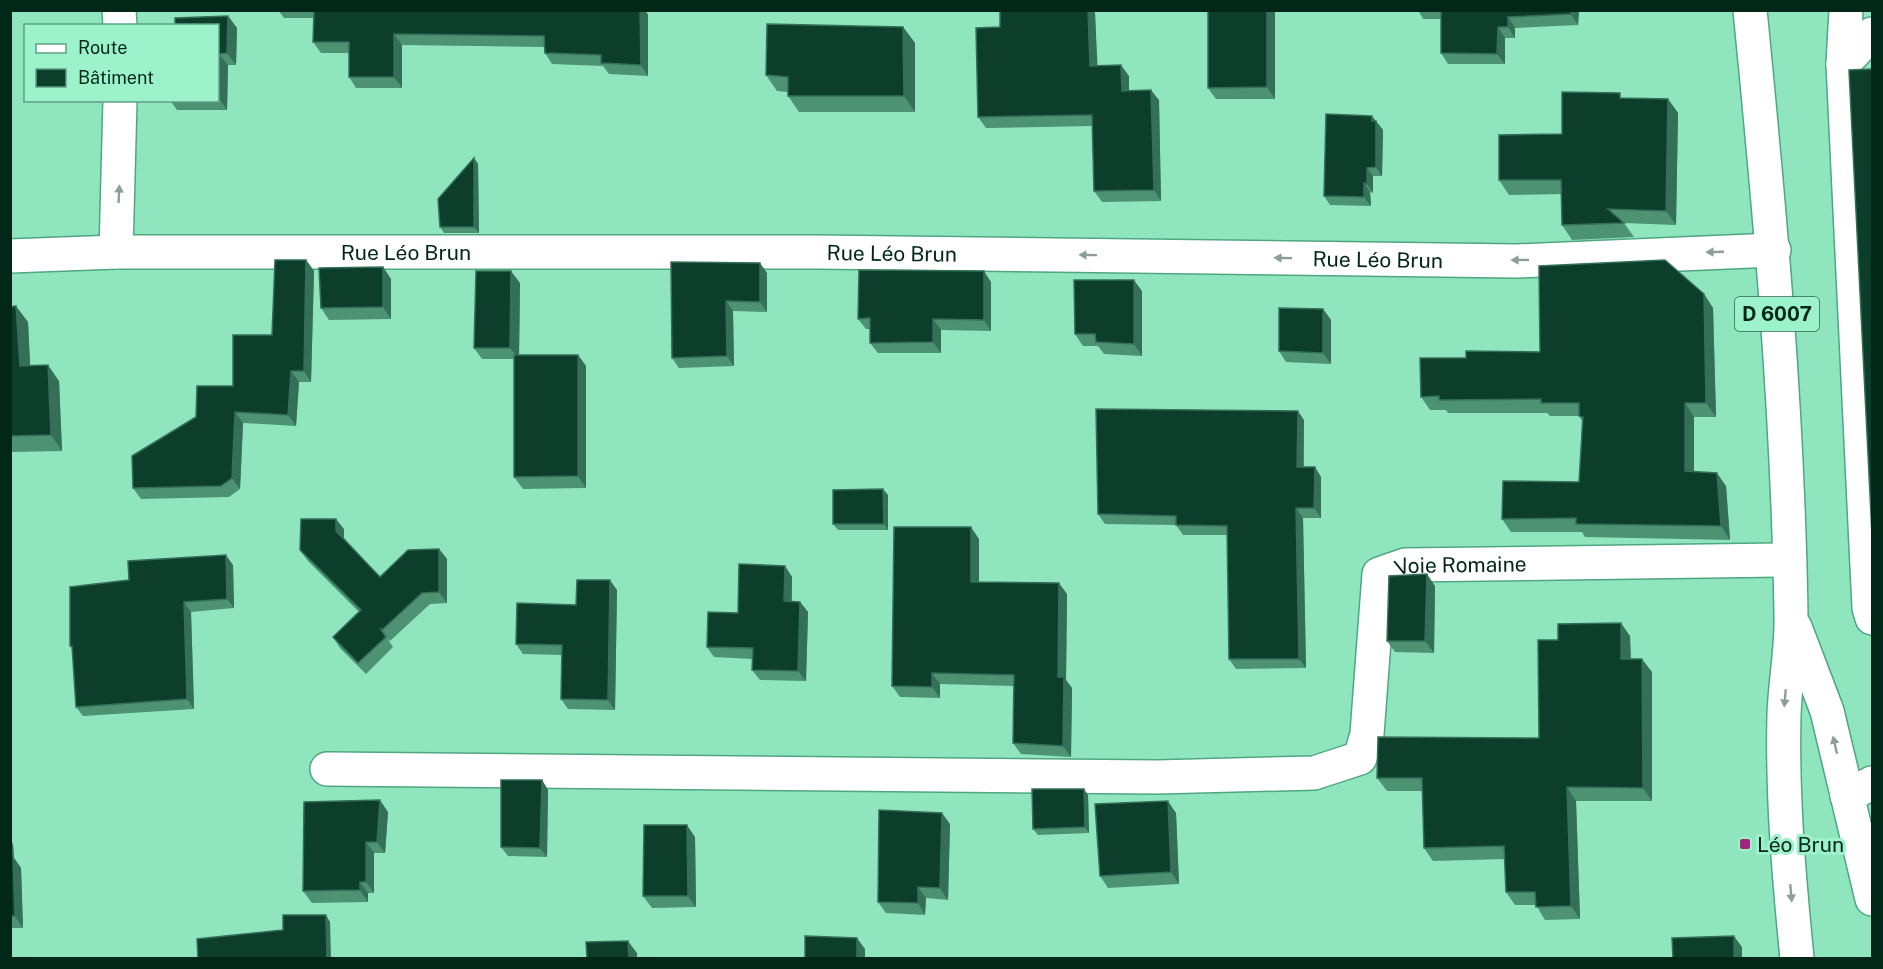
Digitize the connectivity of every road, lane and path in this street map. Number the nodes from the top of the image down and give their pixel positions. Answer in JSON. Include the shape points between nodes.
{"nodes":[{"id":1,"x":1750,"y":10,"type":"edge"},
{"id":2,"x":1846,"y":10,"type":"edge"},
{"id":3,"x":1872,"y":34,"type":"edge"},
{"id":4,"x":1843,"y":64,"type":"junction"},
{"id":5,"x":120,"y":102,"type":"edge"},
{"id":6,"x":1774,"y":250,"type":"junction"},
{"id":7,"x":116,"y":252,"type":"junction"},
{"id":8,"x":10,"y":256,"type":"edge"},
{"id":9,"x":1790,"y":560,"type":"junction"},
{"id":10,"x":1872,"y":618,"type":"edge"},
{"id":11,"x":1792,"y":619,"type":"junction"},
{"id":12,"x":327,"y":769,"type":"dead end"},
{"id":13,"x":1861,"y":812,"type":"edge"},
{"id":14,"x":1872,"y":899,"type":"edge"},
{"id":15,"x":1797,"y":958,"type":"edge"}],
"edges":[{"from":1,"to":6,"type":"street","number":"D 6007"},
{"from":2,"to":4,"type":"street"},
{"from":3,"to":4,"type":"street"},
{"from":4,"to":10,"type":"street"},
{"from":7,"to":5,"type":"street","one_way":true},
{"from":6,"to":7,"type":"street","name":"Rue Léo Brun","one_way":true,"via":[[1517,261],[818,252]]},
{"from":6,"to":9,"type":"street","number":"D 6007"},
{"from":7,"to":8,"type":"street","name":"Rue Léo Brun"},
{"from":9,"to":11,"type":"street","number":"D 6007"},
{"from":9,"to":12,"type":"street","name":"Voie Romaine","via":[[1405,565],[1379,574],[1367,734],[1360,758],[1314,773],[1157,777]]},
{"from":13,"to":11,"type":"street","number":"D 6007","one_way":true},
{"from":11,"to":15,"type":"street","number":"D 6007","one_way":true,"via":[[1784,726],[1787,851]]},
{"from":13,"to":14,"type":"street","number":"D 6007"}]}
